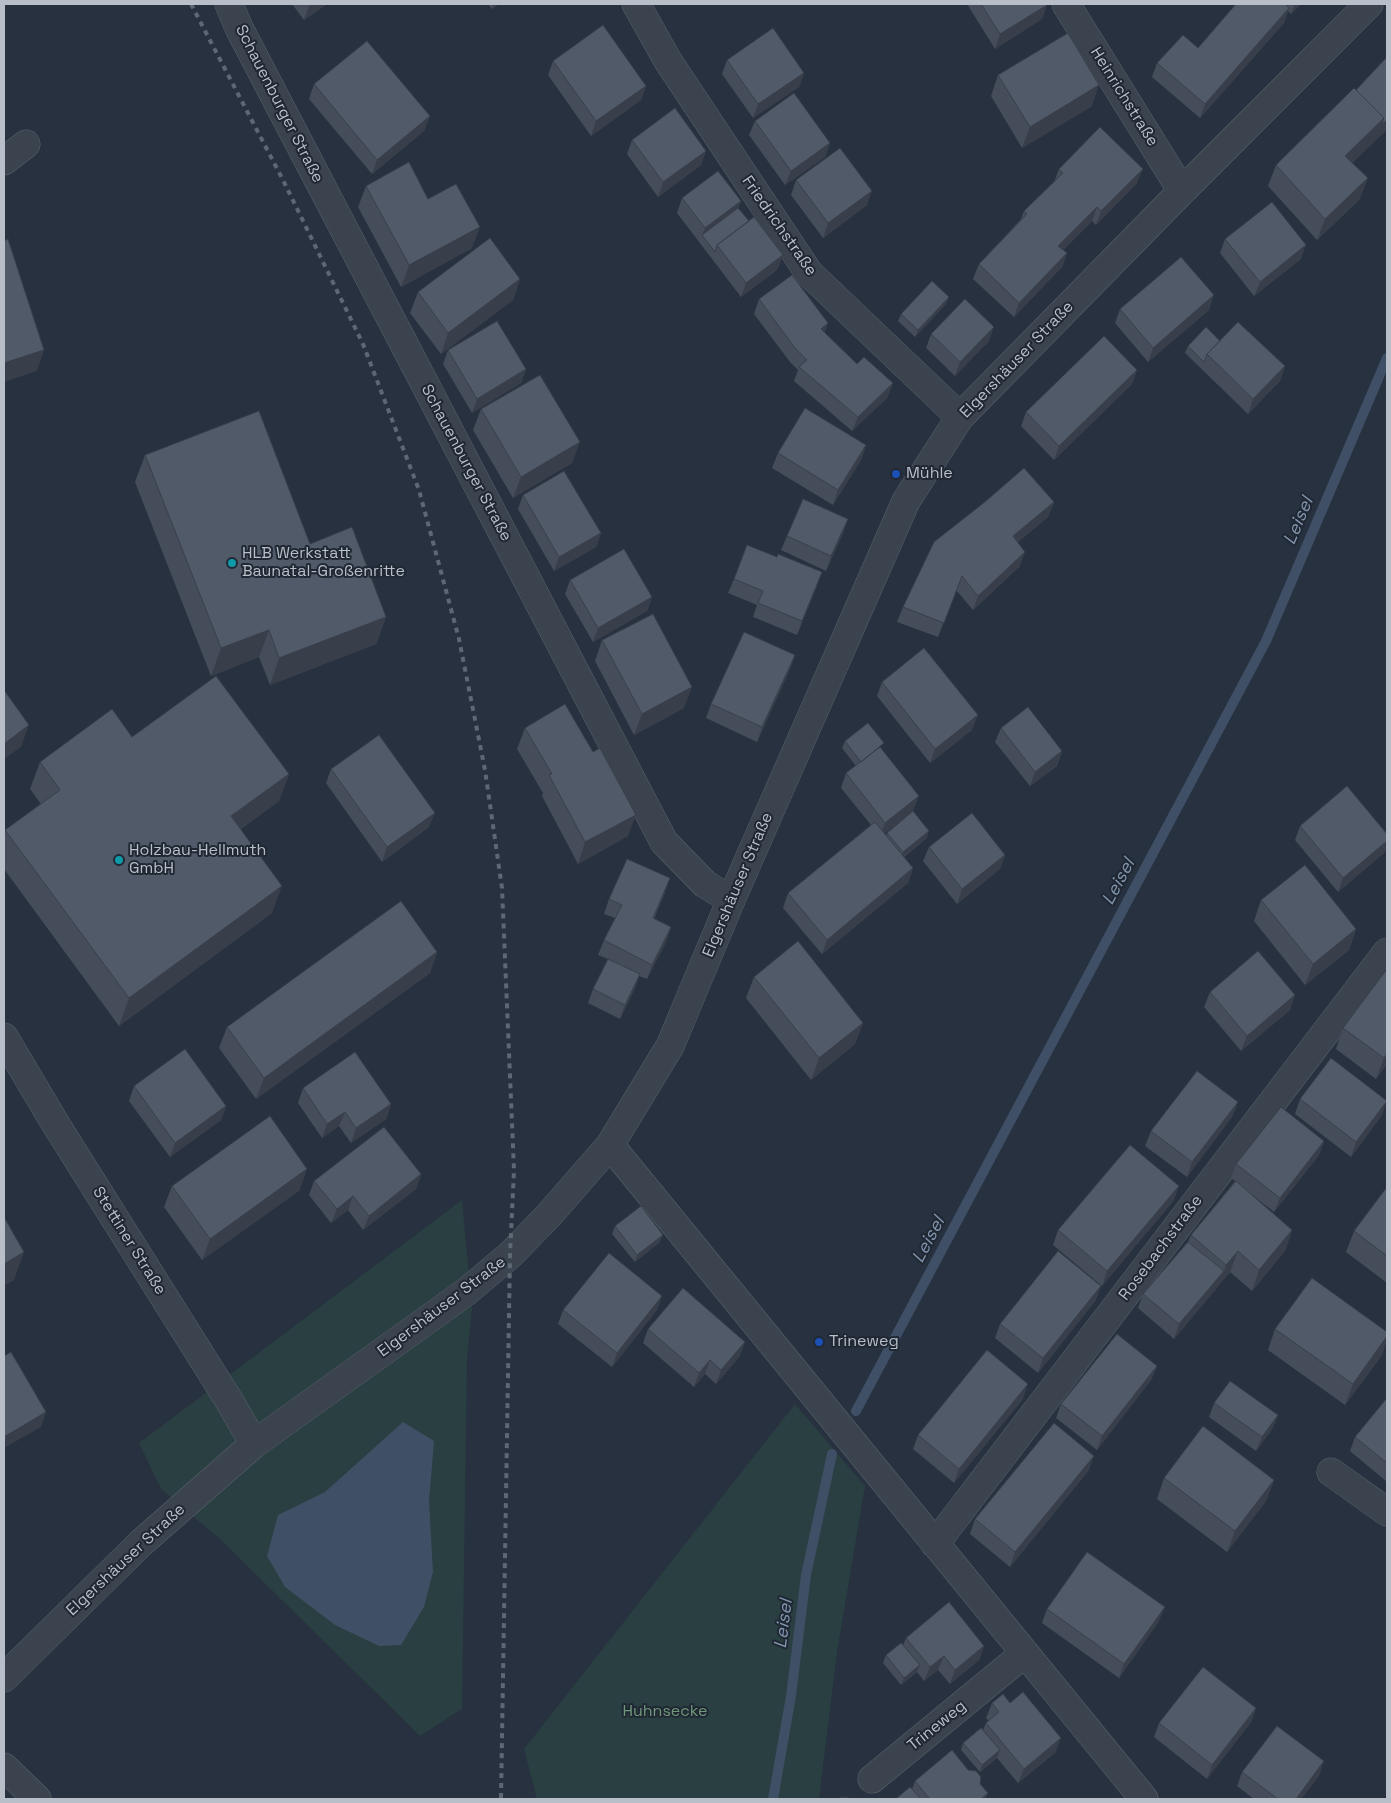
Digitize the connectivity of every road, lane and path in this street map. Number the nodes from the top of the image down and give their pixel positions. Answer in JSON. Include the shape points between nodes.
{"nodes":[{"id":1,"x":229,"y":4,"type":"edge"},
{"id":2,"x":636,"y":4,"type":"edge"},
{"id":3,"x":1066,"y":4,"type":"edge"},
{"id":4,"x":1369,"y":4,"type":"edge"},
{"id":5,"x":26,"y":144,"type":"dead end"},
{"id":6,"x":4,"y":161,"type":"edge"},
{"id":7,"x":1182,"y":191,"type":"junction"},
{"id":8,"x":960,"y":417,"type":"junction"},
{"id":9,"x":731,"y":900,"type":"junction"},
{"id":10,"x":1387,"y":952,"type":"edge"},
{"id":11,"x":4,"y":1037,"type":"edge"},
{"id":12,"x":610,"y":1145,"type":"junction"},
{"id":13,"x":254,"y":1444,"type":"junction"},
{"id":14,"x":1330,"y":1472,"type":"dead end"},
{"id":15,"x":1387,"y":1512,"type":"edge"},
{"id":16,"x":935,"y":1544,"type":"junction"},
{"id":17,"x":1025,"y":1654,"type":"junction"},
{"id":18,"x":4,"y":1678,"type":"edge"},
{"id":19,"x":4,"y":1767,"type":"edge"},
{"id":20,"x":872,"y":1779,"type":"dead end"},
{"id":21,"x":38,"y":1799,"type":"edge"},
{"id":22,"x":1144,"y":1799,"type":"edge"}],
"edges":[{"from":1,"to":9,"type":"street","name":"Schauenburger Straße","via":[[664,842],[705,884]]},
{"from":2,"to":8,"type":"street","name":"Friedrichstraße","via":[[668,62],[809,273]]},
{"from":3,"to":7,"type":"street","name":"Heinrichstraße"},
{"from":4,"to":7,"type":"street","name":"Elgershäuser Straße"},
{"from":5,"to":6,"type":"street"},
{"from":7,"to":8,"type":"street","name":"Elgershäuser Straße"},
{"from":8,"to":9,"type":"street","name":"Elgershäuser Straße","via":[[906,501]]},
{"from":9,"to":12,"type":"street","name":"Elgershäuser Straße","via":[[670,1046]]},
{"from":10,"to":16,"type":"street","name":"Rosebachstraße"},
{"from":11,"to":13,"type":"street","name":"Stettiner Straße"},
{"from":12,"to":13,"type":"street","name":"Elgershäuser Straße","via":[[549,1215],[503,1261],[466,1292]]},
{"from":12,"to":16,"type":"street"},
{"from":13,"to":18,"type":"street","name":"Elgershäuser Straße","via":[[141,1543]]},
{"from":14,"to":15,"type":"street"},
{"from":16,"to":17,"type":"street"},
{"from":17,"to":20,"type":"street","name":"Trineweg"},
{"from":17,"to":22,"type":"street"},
{"from":19,"to":21,"type":"street"}]}
